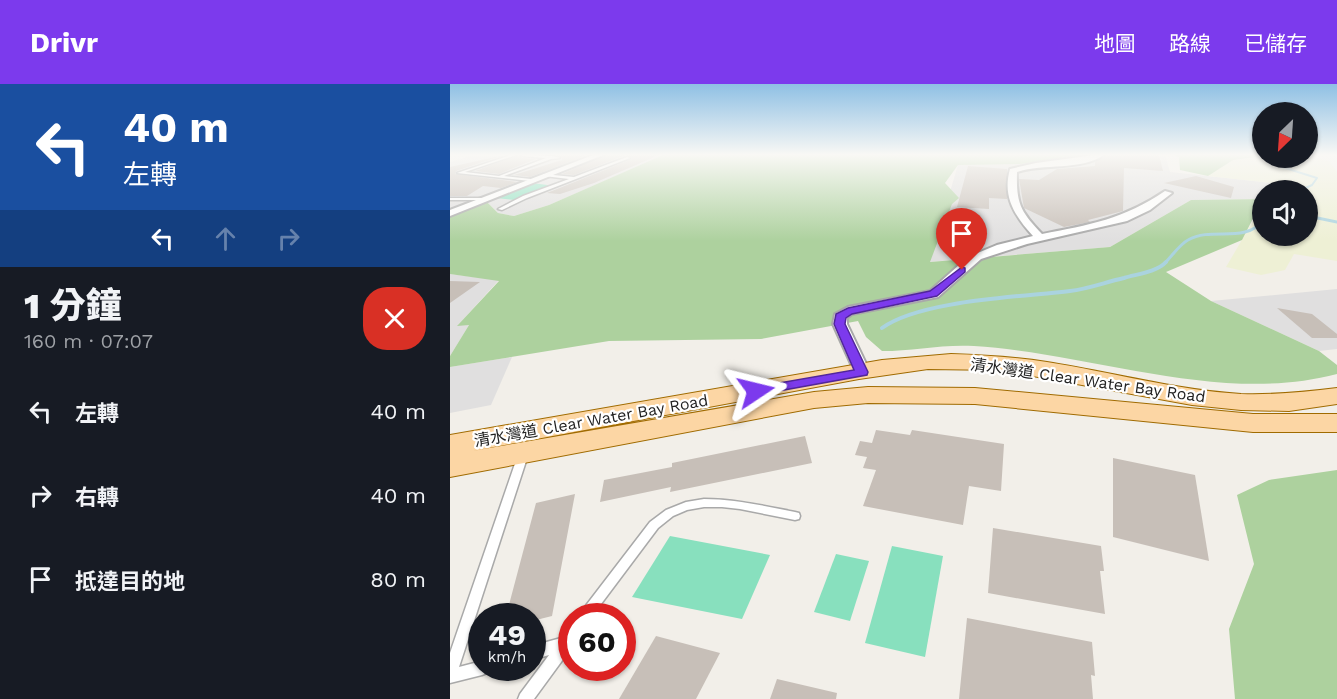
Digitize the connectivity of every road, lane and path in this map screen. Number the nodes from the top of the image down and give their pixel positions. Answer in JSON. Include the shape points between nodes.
{"nodes":[{"id":1,"x":521,"y":184,"type":"edge"},
{"id":2,"x":564,"y":184,"type":"edge"},
{"id":3,"x":1012,"y":184,"type":"edge"},
{"id":4,"x":1168,"y":192,"type":"dead end"},
{"id":5,"x":450,"y":199,"type":"edge"},
{"id":6,"x":484,"y":199,"type":"junction"},
{"id":7,"x":500,"y":209,"type":"dead end"},
{"id":8,"x":450,"y":213,"type":"edge"},
{"id":9,"x":1040,"y":238,"type":"junction"},
{"id":10,"x":933,"y":363,"type":"junction"},
{"id":11,"x":862,"y":372,"type":"junction"},
{"id":12,"x":970,"y":396,"type":"junction"},
{"id":13,"x":1337,"y":396,"type":"edge"},
{"id":14,"x":1337,"y":423,"type":"edge"},
{"id":15,"x":450,"y":445,"type":"edge"},
{"id":16,"x":524,"y":452,"type":"junction"},
{"id":17,"x":450,"y":466,"type":"edge"},
{"id":18,"x":795,"y":516,"type":"dead end"},
{"id":19,"x":595,"y":603,"type":"edge"},
{"id":20,"x":558,"y":654,"type":"edge"},
{"id":21,"x":468,"y":671,"type":"edge"},
{"id":22,"x":450,"y":675,"type":"edge"},
{"id":23,"x":525,"y":699,"type":"edge"}],
"edges":[{"from":1,"to":6,"type":"street"},
{"from":2,"to":7,"type":"lane"},
{"from":3,"to":9,"type":"street","via":[[1014,210]]},
{"from":4,"to":9,"type":"street","via":[[1157,202],[1104,227]]},
{"from":5,"to":6,"type":"lane"},
{"from":6,"to":8,"type":"street"},
{"from":9,"to":11,"type":"street","via":[[974,258],[934,294],[848,311],[840,317]]},
{"from":10,"to":11,"type":"main road","name":"清水灣道 Clear Water Bay Road"},
{"from":10,"to":12,"type":"main road","via":[[967,371],[974,377],[976,388]]},
{"from":10,"to":13,"type":"main road","name":"清水灣道 Clear Water Bay Road","via":[[1002,364],[1232,400],[1296,402]]},
{"from":11,"to":15,"type":"main road","name":"清水灣道 Clear Water Bay Road"},
{"from":12,"to":14,"type":"main road","name":"清水灣道 Clear Water Bay Road","via":[[1243,423]]},
{"from":12,"to":16,"type":"main road","name":"清水灣道 Clear Water Bay Road","via":[[868,393]]},
{"from":16,"to":17,"type":"main road","name":"清水灣道 Clear Water Bay Road"},
{"from":16,"to":22,"type":"lane"},
{"from":18,"to":19,"type":"lane","via":[[713,501],[666,515],[654,525]]},
{"from":20,"to":23,"type":"lane"},
{"from":21,"to":22,"type":"lane"}]}
